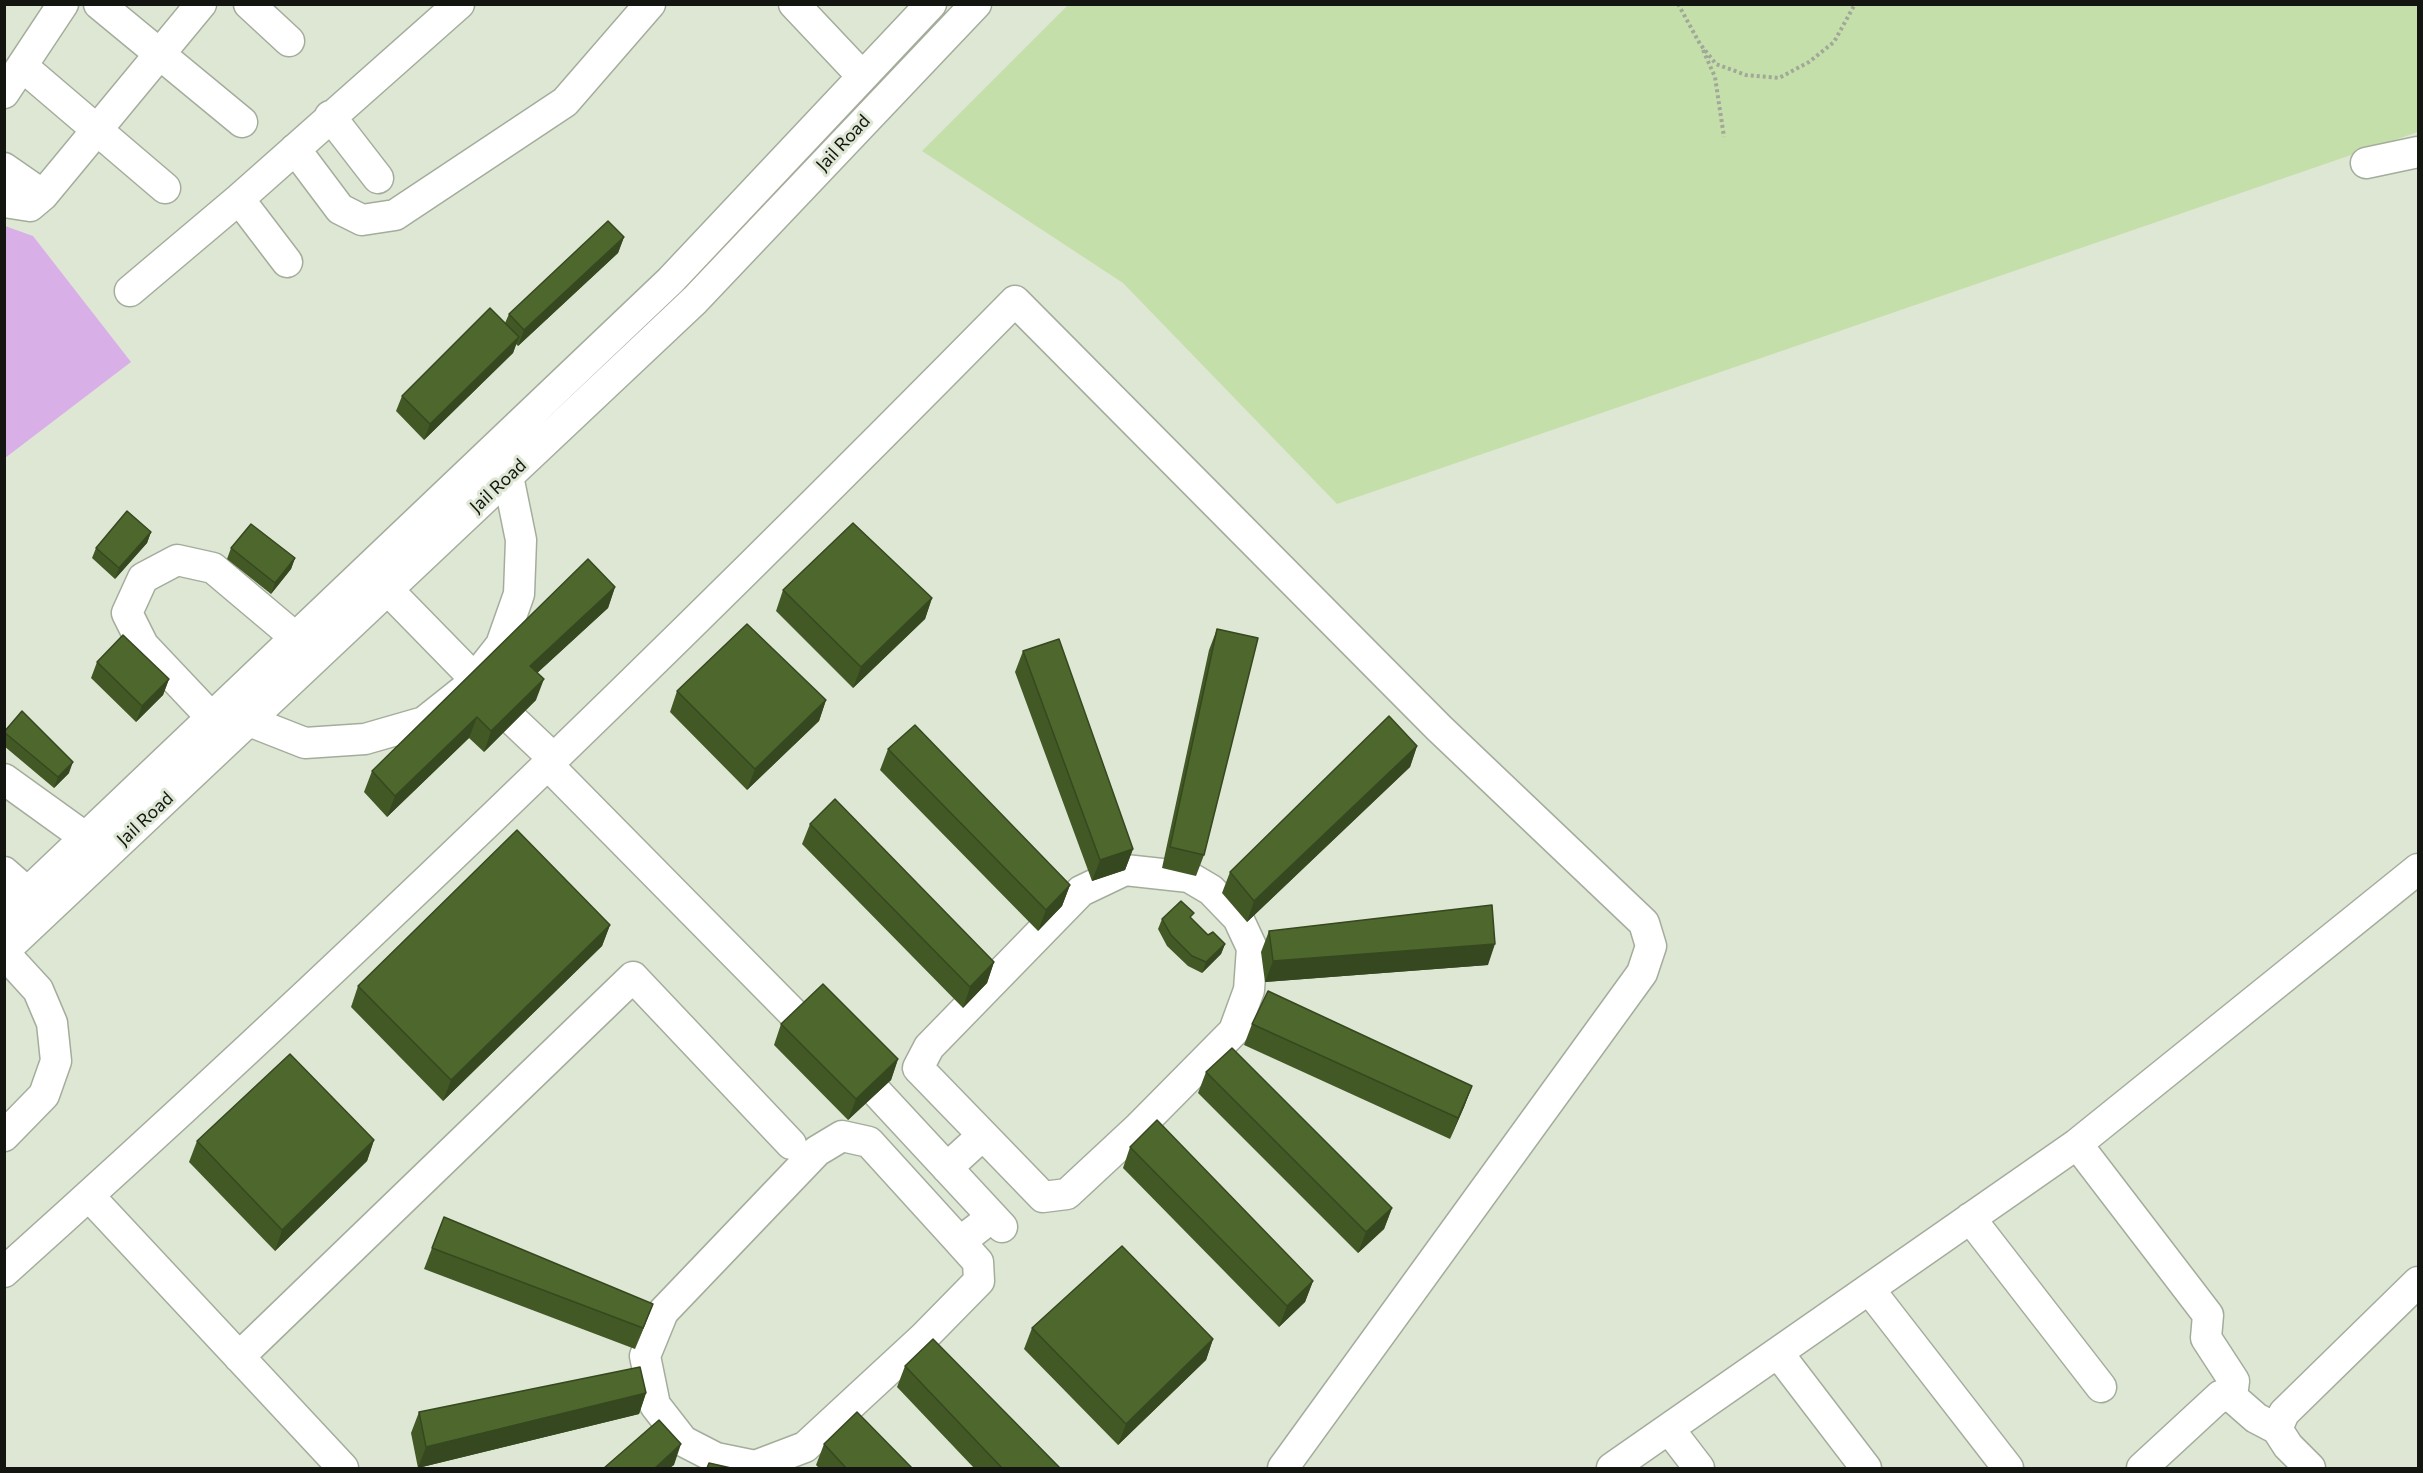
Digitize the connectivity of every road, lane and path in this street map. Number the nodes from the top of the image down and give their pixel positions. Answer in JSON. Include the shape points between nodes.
{"nodes":[{"id":1,"x":63,"y":4,"type":"edge"},
{"id":2,"x":99,"y":4,"type":"edge"},
{"id":3,"x":201,"y":4,"type":"edge"},
{"id":4,"x":249,"y":4,"type":"edge"},
{"id":5,"x":459,"y":4,"type":"edge"},
{"id":6,"x":650,"y":4,"type":"edge"},
{"id":7,"x":794,"y":4,"type":"edge"},
{"id":8,"x":931,"y":4,"type":"edge"},
{"id":9,"x":976,"y":4,"type":"edge"},
{"id":10,"x":1678,"y":4,"type":"edge"},
{"id":11,"x":1855,"y":4,"type":"edge"},
{"id":12,"x":290,"y":41,"type":"dead end"},
{"id":13,"x":1700,"y":44,"type":"junction"},
{"id":14,"x":160,"y":54,"type":"junction"},
{"id":15,"x":22,"y":66,"type":"junction"},
{"id":16,"x":858,"y":80,"type":"junction"},
{"id":17,"x":4,"y":93,"type":"edge"},
{"id":18,"x":330,"y":116,"type":"junction"},
{"id":19,"x":242,"y":122,"type":"dead end"},
{"id":20,"x":97,"y":130,"type":"junction"},
{"id":21,"x":1724,"y":137,"type":"dead end"},
{"id":22,"x":295,"y":149,"type":"junction"},
{"id":23,"x":2418,"y":152,"type":"edge"},
{"id":24,"x":2366,"y":163,"type":"dead end"},
{"id":25,"x":4,"y":168,"type":"edge"},
{"id":26,"x":378,"y":178,"type":"dead end"},
{"id":27,"x":165,"y":188,"type":"dead end"},
{"id":28,"x":43,"y":195,"type":"junction"},
{"id":29,"x":239,"y":199,"type":"junction"},
{"id":30,"x":4,"y":202,"type":"edge"},
{"id":31,"x":287,"y":262,"type":"dead end"},
{"id":32,"x":130,"y":291,"type":"dead end"},
{"id":33,"x":508,"y":476,"type":"junction"},
{"id":34,"x":388,"y":590,"type":"junction"},
{"id":35,"x":296,"y":638,"type":"junction"},
{"id":36,"x":475,"y":679,"type":"junction"},
{"id":37,"x":212,"y":718,"type":"junction"},
{"id":38,"x":249,"y":721,"type":"junction"},
{"id":39,"x":515,"y":722,"type":"edge"},
{"id":40,"x":551,"y":762,"type":"junction"},
{"id":41,"x":4,"y":778,"type":"edge"},
{"id":42,"x":86,"y":838,"type":"junction"},
{"id":43,"x":2418,"y":869,"type":"edge"},
{"id":44,"x":4,"y":872,"type":"edge"},
{"id":45,"x":28,"y":893,"type":"junction"},
{"id":46,"x":4,"y":915,"type":"edge"},
{"id":47,"x":4,"y":952,"type":"edge"},
{"id":48,"x":8,"y":1123,"type":"edge"},
{"id":49,"x":983,"y":1135,"type":"junction"},
{"id":50,"x":791,"y":1144,"type":"dead end"},
{"id":51,"x":2077,"y":1144,"type":"junction"},
{"id":52,"x":947,"y":1168,"type":"junction"},
{"id":53,"x":89,"y":1196,"type":"junction"},
{"id":54,"x":1970,"y":1218,"type":"junction"},
{"id":55,"x":960,"y":1242,"type":"junction"},
{"id":56,"x":4,"y":1272,"type":"edge"},
{"id":57,"x":2418,"y":1282,"type":"edge"},
{"id":58,"x":1869,"y":1289,"type":"junction"},
{"id":59,"x":1778,"y":1353,"type":"junction"},
{"id":60,"x":239,"y":1357,"type":"junction"},
{"id":61,"x":2100,"y":1387,"type":"dead end"},
{"id":62,"x":2232,"y":1397,"type":"junction"},
{"id":63,"x":1669,"y":1429,"type":"junction"},
{"id":64,"x":2277,"y":1429,"type":"junction"},
{"id":65,"x":2302,"y":1466,"type":"edge"},
{"id":66,"x":343,"y":1468,"type":"edge"},
{"id":67,"x":1283,"y":1468,"type":"edge"},
{"id":68,"x":1612,"y":1468,"type":"edge"},
{"id":69,"x":1699,"y":1468,"type":"edge"},
{"id":70,"x":1866,"y":1468,"type":"edge"},
{"id":71,"x":2008,"y":1468,"type":"edge"},
{"id":72,"x":2142,"y":1468,"type":"edge"}],
"edges":[{"from":1,"to":15,"type":"street"},
{"from":2,"to":14,"type":"street"},
{"from":3,"to":14,"type":"street"},
{"from":4,"to":12,"type":"street"},
{"from":5,"to":18,"type":"street"},
{"from":6,"to":22,"type":"street","via":[[565,102],[396,215],[362,219],[340,209]]},
{"from":7,"to":16,"type":"street"},
{"from":8,"to":16,"type":"street"},
{"from":9,"to":33,"type":"street","name":"Jail Road","via":[[695,300]]},
{"from":10,"to":13,"type":"path"},
{"from":11,"to":13,"type":"path","via":[[1834,42],[1809,62],[1779,78],[1746,75],[1716,64]]},
{"from":13,"to":21,"type":"path","via":[[1715,77]]},
{"from":14,"to":19,"type":"street"},
{"from":14,"to":20,"type":"street"},
{"from":15,"to":17,"type":"street"},
{"from":15,"to":20,"type":"street"},
{"from":16,"to":35,"type":"street","via":[[670,281]]},
{"from":18,"to":22,"type":"street"},
{"from":18,"to":26,"type":"street"},
{"from":20,"to":27,"type":"street"},
{"from":20,"to":28,"type":"street"},
{"from":22,"to":29,"type":"street"},
{"from":23,"to":24,"type":"street"},
{"from":25,"to":28,"type":"street"},
{"from":28,"to":30,"type":"street","via":[[30,206]]},
{"from":29,"to":31,"type":"street"},
{"from":29,"to":32,"type":"street"},
{"from":33,"to":34,"type":"street","name":"Jail Road"},
{"from":33,"to":36,"type":"street","via":[[521,540],[519,594],[501,645]]},
{"from":34,"to":36,"type":"street"},
{"from":34,"to":38,"type":"street","name":"Jail Road"},
{"from":35,"to":37,"type":"street"},
{"from":35,"to":37,"type":"street","via":[[213,568],[177,560],[143,578],[127,613],[143,645]]},
{"from":36,"to":38,"type":"street","via":[[424,722],[365,739],[305,743]]},
{"from":37,"to":42,"type":"street"},
{"from":38,"to":47,"type":"street","name":"Jail Road"},
{"from":39,"to":40,"type":"street"},
{"from":40,"to":52,"type":"street"},
{"from":40,"to":53,"type":"street"},
{"from":40,"to":67,"type":"street","via":[[1015,301],[1439,728],[1644,923],[1651,946],[1642,973]]},
{"from":41,"to":42,"type":"street"},
{"from":42,"to":45,"type":"street"},
{"from":43,"to":51,"type":"street"},
{"from":44,"to":45,"type":"street"},
{"from":45,"to":46,"type":"street"},
{"from":47,"to":48,"type":"street","via":[[38,990],[52,1023],[56,1060],[44,1095]]},
{"from":49,"to":49,"type":"street","via":[[918,1068],[928,1047],[1081,891],[1125,870],[1189,877],[1211,890],[1239,918],[1252,948],[1249,990],[1234,1031],[1067,1194],[1043,1197]]},
{"from":49,"to":52,"type":"street"},
{"from":50,"to":60,"type":"street","via":[[633,977]]},
{"from":51,"to":54,"type":"street"},
{"from":51,"to":62,"type":"street","via":[[2208,1315],[2205,1338],[2234,1381]]},
{"from":52,"to":55,"type":"street","via":[[997,1222]]},
{"from":53,"to":56,"type":"street"},
{"from":53,"to":60,"type":"street"},
{"from":54,"to":58,"type":"street"},
{"from":54,"to":61,"type":"street"},
{"from":55,"to":55,"type":"street","via":[[978,1262],[979,1281],[805,1447],[755,1466],[716,1458],[683,1441],[655,1405],[645,1356],[663,1312],[817,1151],[842,1136],[869,1142]]},
{"from":57,"to":64,"type":"street","via":[[2284,1413]]},
{"from":58,"to":59,"type":"street"},
{"from":58,"to":71,"type":"street"},
{"from":59,"to":63,"type":"street"},
{"from":59,"to":70,"type":"street"},
{"from":60,"to":66,"type":"street"},
{"from":62,"to":64,"type":"street","via":[[2256,1418]]},
{"from":62,"to":72,"type":"street","via":[[2220,1396]]},
{"from":63,"to":68,"type":"street"},
{"from":63,"to":69,"type":"street"},
{"from":64,"to":65,"type":"street"}]}
